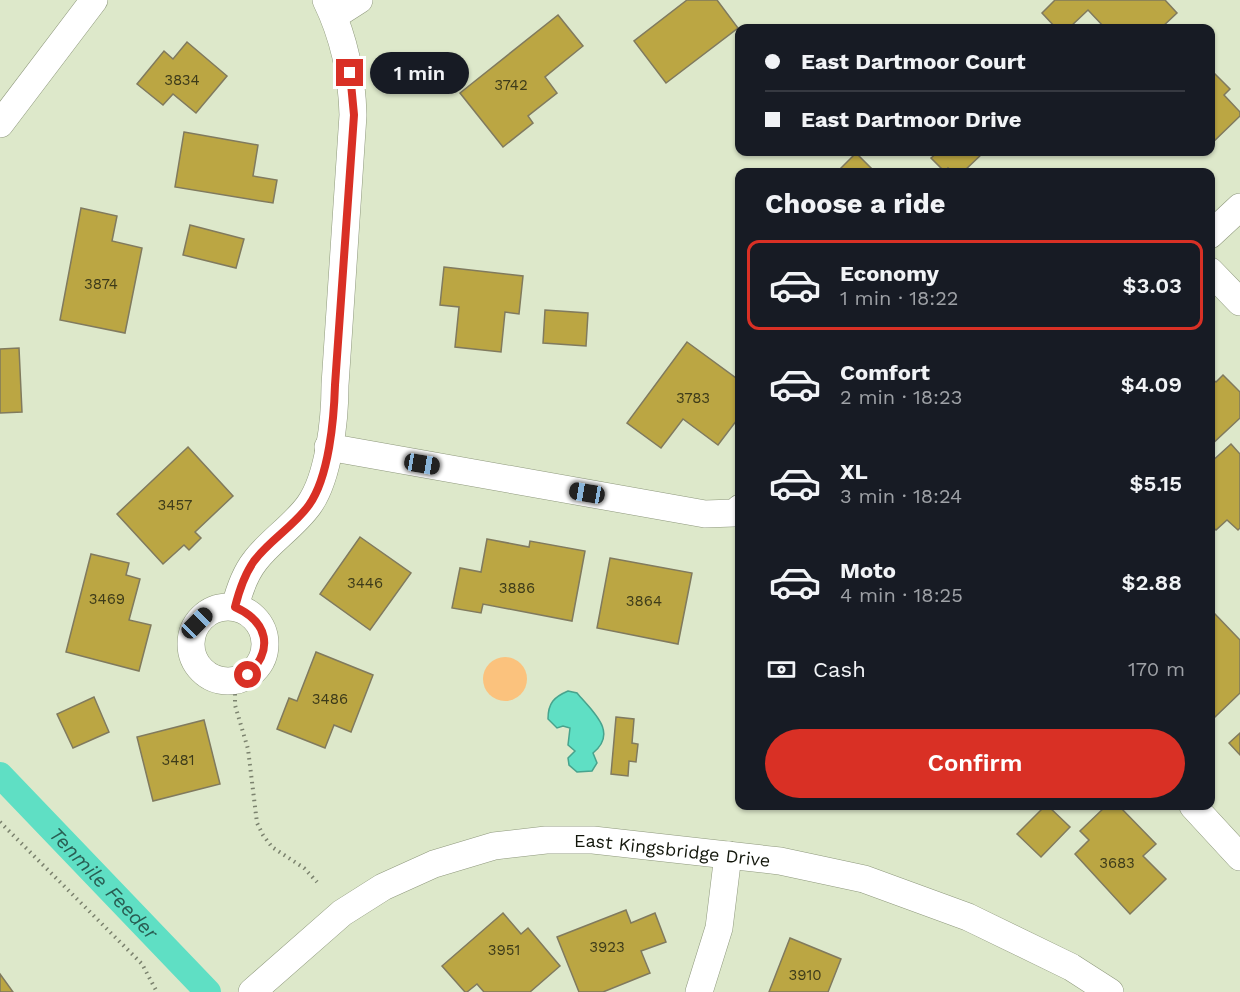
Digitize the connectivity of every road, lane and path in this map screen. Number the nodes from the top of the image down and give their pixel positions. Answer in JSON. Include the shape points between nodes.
{"nodes":[{"id":1,"x":94,"y":0,"type":"edge"},
{"id":2,"x":359,"y":0,"type":"edge"},
{"id":3,"x":330,"y":8,"type":"edge"},
{"id":4,"x":0,"y":124,"type":"edge"},
{"id":5,"x":1240,"y":207,"type":"edge"},
{"id":6,"x":1215,"y":230,"type":"edge"},
{"id":7,"x":1215,"y":277,"type":"edge"},
{"id":8,"x":1240,"y":302,"type":"edge"},
{"id":9,"x":328,"y":447,"type":"junction"},
{"id":10,"x":735,"y":513,"type":"edge"},
{"id":11,"x":235,"y":607,"type":"dead end"},
{"id":12,"x":235,"y":694,"type":"dead end"},
{"id":13,"x":1197,"y":810,"type":"edge"},
{"id":14,"x":0,"y":822,"type":"edge"},
{"id":15,"x":728,"y":855,"type":"junction"},
{"id":16,"x":1240,"y":857,"type":"edge"},
{"id":17,"x":317,"y":882,"type":"dead end"},
{"id":18,"x":256,"y":988,"type":"edge"},
{"id":19,"x":157,"y":992,"type":"edge"},
{"id":20,"x":699,"y":992,"type":"edge"},
{"id":21,"x":1110,"y":992,"type":"edge"}],
"edges":[{"from":1,"to":4,"type":"street"},
{"from":2,"to":3,"type":"street"},
{"from":3,"to":9,"type":"street","via":[[348,59],[354,115],[335,415]]},
{"from":5,"to":6,"type":"street"},
{"from":7,"to":8,"type":"street"},
{"from":9,"to":10,"type":"street","via":[[705,514]]},
{"from":9,"to":11,"type":"street","via":[[320,485],[309,505],[254,561]]},
{"from":12,"to":17,"type":"path","via":[[262,835]]},
{"from":13,"to":16,"type":"street"},
{"from":14,"to":19,"type":"path","via":[[142,964]]},
{"from":15,"to":18,"type":"street","name":"East Kingsbridge Drive","via":[[593,840],[494,846],[434,864],[382,886],[342,913]]},
{"from":15,"to":20,"type":"street","via":[[719,928]]},
{"from":15,"to":21,"type":"street","name":"East Kingsbridge Drive","via":[[780,861],[864,879],[968,916],[1071,967]]}]}
